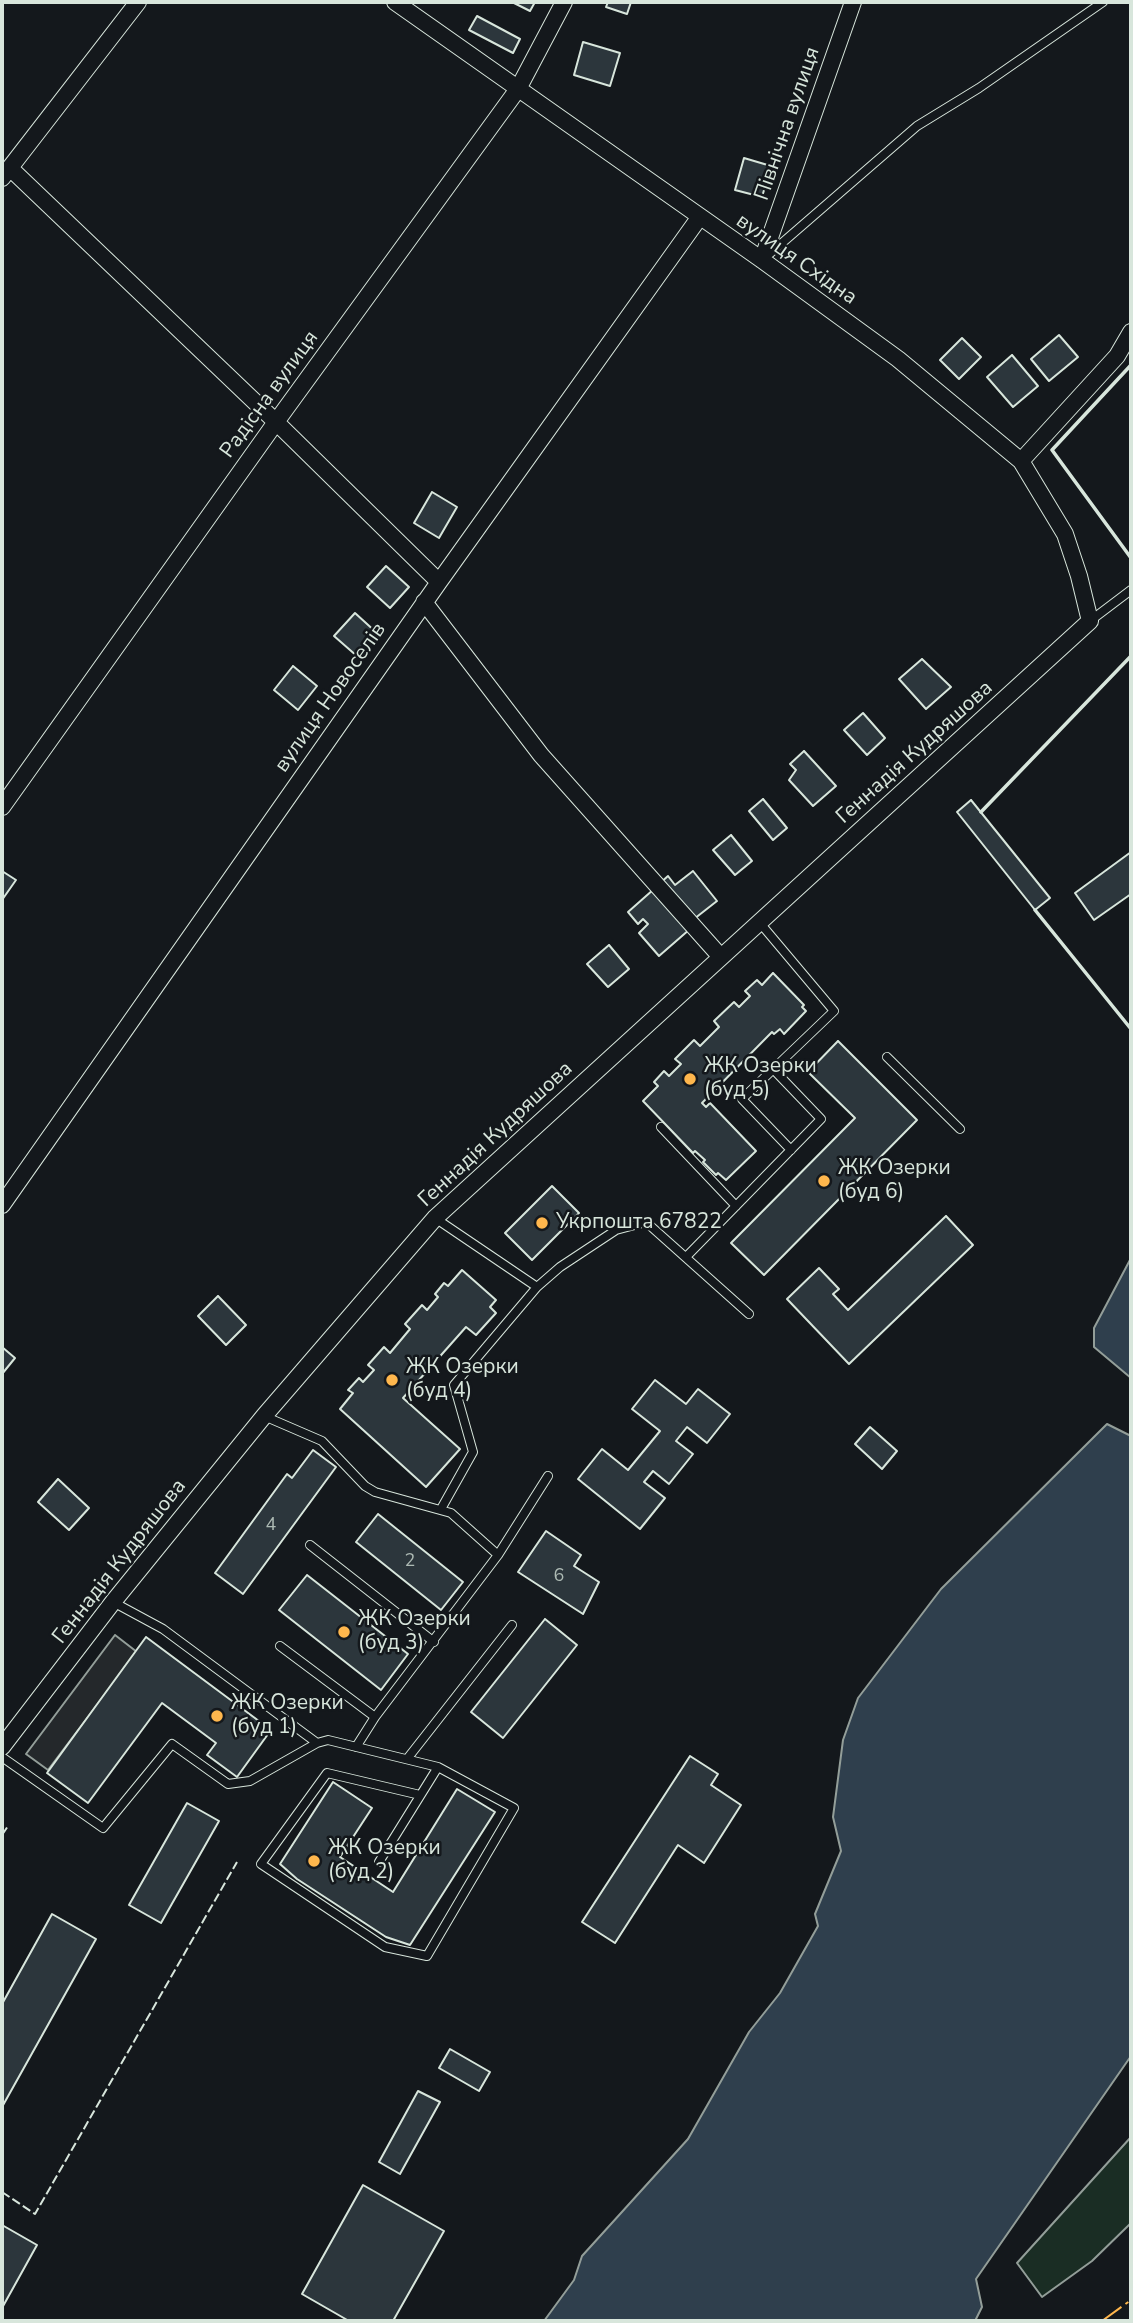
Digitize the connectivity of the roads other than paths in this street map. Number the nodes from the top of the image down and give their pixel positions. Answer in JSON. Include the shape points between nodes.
{"nodes":[{"id":1,"x":138,"y":2,"type":"edge"},
{"id":2,"x":395,"y":2,"type":"edge"},
{"id":3,"x":564,"y":2,"type":"edge"},
{"id":4,"x":853,"y":2,"type":"edge"},
{"id":5,"x":1103,"y":2,"type":"edge"},
{"id":6,"x":518,"y":89,"type":"junction"},
{"id":7,"x":4,"y":169,"type":"edge"},
{"id":8,"x":699,"y":218,"type":"junction"},
{"id":9,"x":762,"y":260,"type":"junction"},
{"id":10,"x":1131,"y":332,"type":"edge"},
{"id":11,"x":276,"y":422,"type":"junction"},
{"id":12,"x":1021,"y":461,"type":"junction"},
{"id":13,"x":439,"y":582,"type":"junction"},
{"id":14,"x":1131,"y":590,"type":"edge"},
{"id":15,"x":424,"y":602,"type":"junction"},
{"id":16,"x":1090,"y":621,"type":"junction"},
{"id":17,"x":2,"y":807,"type":"edge"},
{"id":18,"x":760,"y":923,"type":"junction"},
{"id":19,"x":720,"y":957,"type":"junction"},
{"id":20,"x":887,"y":1057,"type":"dead end"},
{"id":21,"x":773,"y":1069,"type":"junction"},
{"id":22,"x":661,"y":1127,"type":"dead end"},
{"id":23,"x":960,"y":1129,"type":"dead end"},
{"id":24,"x":791,"y":1150,"type":"junction"},
{"id":25,"x":2,"y":1205,"type":"edge"},
{"id":26,"x":736,"y":1206,"type":"junction"},
{"id":27,"x":435,"y":1218,"type":"junction"},
{"id":28,"x":687,"y":1257,"type":"junction"},
{"id":29,"x":537,"y":1287,"type":"junction"},
{"id":30,"x":749,"y":1314,"type":"dead end"},
{"id":31,"x":264,"y":1416,"type":"junction"},
{"id":32,"x":548,"y":1476,"type":"dead end"},
{"id":33,"x":441,"y":1509,"type":"junction"},
{"id":34,"x":310,"y":1545,"type":"dead end"},
{"id":35,"x":498,"y":1555,"type":"junction"},
{"id":36,"x":113,"y":1602,"type":"junction"},
{"id":37,"x":512,"y":1625,"type":"dead end"},
{"id":38,"x":434,"y":1642,"type":"junction"},
{"id":39,"x":280,"y":1646,"type":"dead end"},
{"id":40,"x":375,"y":1717,"type":"junction"},
{"id":41,"x":317,"y":1743,"type":"junction"},
{"id":42,"x":2,"y":1747,"type":"edge"},
{"id":43,"x":356,"y":1747,"type":"junction"},
{"id":44,"x":2,"y":1757,"type":"edge"},
{"id":45,"x":407,"y":1759,"type":"junction"},
{"id":46,"x":438,"y":1767,"type":"junction"},
{"id":47,"x":420,"y":1795,"type":"junction"},
{"id":48,"x":379,"y":1862,"type":"dead end"}],
"edges":[{"from":1,"to":7,"type":"street"},
{"from":2,"to":6,"type":"street","name":"вулиця Східна"},
{"from":3,"to":6,"type":"street","name":"Радісна вулиця"},
{"from":4,"to":9,"type":"street","name":"Північна вулиця"},
{"from":5,"to":9,"type":"lane","via":[[917,126]]},
{"from":6,"to":8,"type":"street","name":"вулиця Східна"},
{"from":6,"to":11,"type":"street","name":"Радісна вулиця"},
{"from":7,"to":11,"type":"street"},
{"from":8,"to":9,"type":"street","name":"вулиця Східна"},
{"from":8,"to":13,"type":"street","name":"вулиця Новоселів"},
{"from":9,"to":12,"type":"street","name":"вулиця Східна","via":[[898,359]]},
{"from":10,"to":12,"type":"street","via":[[1117,356]]},
{"from":11,"to":13,"type":"street"},
{"from":11,"to":17,"type":"street","name":"Радісна вулиця"},
{"from":12,"to":16,"type":"street","name":"вулиця Східна","via":[[1065,534]]},
{"from":13,"to":15,"type":"street","name":"вулиця Новоселів"},
{"from":14,"to":16,"type":"lane"},
{"from":15,"to":19,"type":"street","via":[[541,755]]},
{"from":15,"to":25,"type":"street","name":"вулиця Новоселів"},
{"from":16,"to":18,"type":"street","name":"Геннадія Кудряшова"},
{"from":18,"to":19,"type":"street","name":"Геннадія Кудряшова"},
{"from":18,"to":21,"type":"lane","via":[[834,1012]]},
{"from":19,"to":27,"type":"street","name":"Геннадія Кудряшова"},
{"from":20,"to":23,"type":"lane"},
{"from":21,"to":24,"type":"lane","via":[[821,1119]]},
{"from":21,"to":24,"type":"lane","via":[[742,1099]]},
{"from":22,"to":26,"type":"lane"},
{"from":24,"to":26,"type":"lane"},
{"from":26,"to":28,"type":"lane"},
{"from":27,"to":29,"type":"lane"},
{"from":27,"to":31,"type":"street","name":"Геннадія Кудряшова"},
{"from":28,"to":29,"type":"lane","via":[[646,1222],[616,1230],[560,1266]]},
{"from":28,"to":30,"type":"lane"},
{"from":29,"to":33,"type":"lane","via":[[454,1385],[473,1452]]},
{"from":31,"to":33,"type":"lane","via":[[322,1441],[375,1492]]},
{"from":31,"to":36,"type":"street","name":"Геннадія Кудряшова"},
{"from":32,"to":35,"type":"lane"},
{"from":33,"to":35,"type":"lane"},
{"from":34,"to":38,"type":"lane"},
{"from":35,"to":38,"type":"lane"},
{"from":36,"to":41,"type":"lane","via":[[163,1629]]},
{"from":36,"to":42,"type":"street","name":"Геннадія Кудряшова"},
{"from":37,"to":45,"type":"lane"},
{"from":38,"to":40,"type":"lane"},
{"from":39,"to":40,"type":"lane"},
{"from":40,"to":43,"type":"lane"},
{"from":41,"to":43,"type":"lane","via":[[328,1740]]},
{"from":41,"to":44,"type":"lane","via":[[250,1781],[228,1784],[172,1744],[103,1828]]},
{"from":43,"to":45,"type":"lane"},
{"from":45,"to":46,"type":"lane"},
{"from":46,"to":47,"type":"lane"},
{"from":46,"to":47,"type":"lane","via":[[514,1808],[427,1956],[385,1947],[261,1864],[327,1773]]},
{"from":47,"to":48,"type":"lane"}]}
